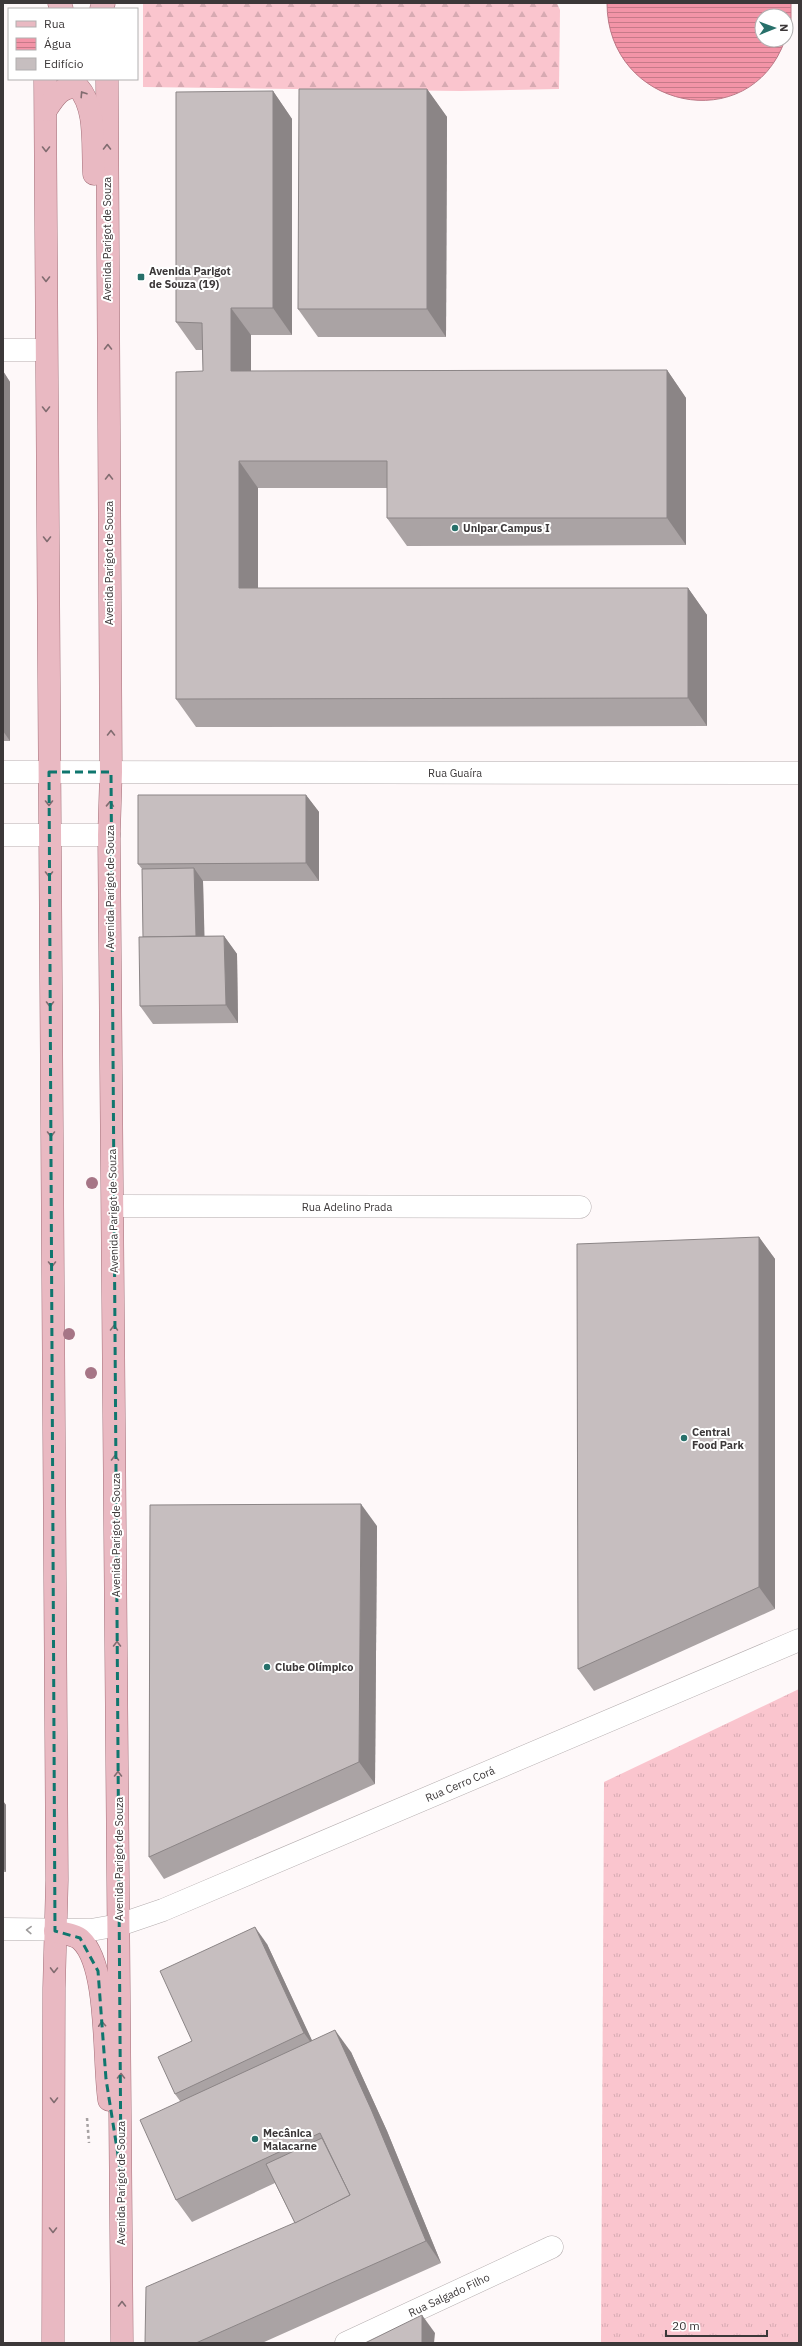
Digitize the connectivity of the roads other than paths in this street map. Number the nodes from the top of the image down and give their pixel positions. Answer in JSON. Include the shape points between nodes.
{"nodes":[{"id":1,"x":45,"y":80,"type":"edge"},
{"id":2,"x":107,"y":80,"type":"edge"},
{"id":3,"x":46,"y":110,"type":"junction"},
{"id":4,"x":107,"y":284,"type":"junction"},
{"id":5,"x":3,"y":350,"type":"edge"},
{"id":6,"x":46,"y":350,"type":"junction"},
{"id":7,"x":3,"y":772,"type":"edge"},
{"id":8,"x":49,"y":772,"type":"junction"},
{"id":9,"x":111,"y":772,"type":"junction"},
{"id":10,"x":799,"y":773,"type":"edge"},
{"id":11,"x":3,"y":835,"type":"edge"},
{"id":12,"x":49,"y":835,"type":"junction"},
{"id":13,"x":109,"y":835,"type":"junction"},
{"id":14,"x":113,"y":1206,"type":"junction"},
{"id":15,"x":580,"y":1207,"type":"dead end"},
{"id":16,"x":799,"y":1640,"type":"edge"},
{"id":17,"x":119,"y":1925,"type":"junction"},
{"id":18,"x":3,"y":1929,"type":"edge"},
{"id":19,"x":55,"y":1931,"type":"junction"},
{"id":20,"x":121,"y":2174,"type":"junction"},
{"id":21,"x":552,"y":2247,"type":"dead end"},
{"id":22,"x":53,"y":2343,"type":"edge"},
{"id":23,"x":122,"y":2343,"type":"edge"},
{"id":24,"x":346,"y":2343,"type":"edge"}],
"edges":[{"from":1,"to":3,"type":"main road"},
{"from":4,"to":2,"type":"main road","name":"Avenida Parigot de Souza","one_way":true},
{"from":4,"to":3,"type":"main road","one_way":true,"via":[[96,211],[90,107],[86,95],[78,87],[68,86],[56,94]]},
{"from":3,"to":6,"type":"main road","one_way":true},
{"from":9,"to":4,"type":"main road","name":"Avenida Parigot de Souza","one_way":true},
{"from":5,"to":6,"type":"street"},
{"from":6,"to":8,"type":"main road","one_way":true},
{"from":7,"to":8,"type":"street"},
{"from":8,"to":9,"type":"street","name":"Rua Guaíra"},
{"from":8,"to":12,"type":"main road","one_way":true},
{"from":9,"to":10,"type":"street","name":"Rua Guaíra"},
{"from":13,"to":9,"type":"main road","name":"Avenida Parigot de Souza","one_way":true},
{"from":11,"to":12,"type":"street"},
{"from":12,"to":13,"type":"street"},
{"from":12,"to":19,"type":"main road","one_way":true,"via":[[57,1880]]},
{"from":13,"to":14,"type":"main road","name":"Avenida Parigot de Souza"},
{"from":14,"to":15,"type":"street","name":"Rua Adelino Prada"},
{"from":17,"to":14,"type":"main road","name":"Avenida Parigot de Souza","one_way":true},
{"from":16,"to":17,"type":"street","name":"Rua Cerro Corá","via":[[163,1910]]},
{"from":17,"to":19,"type":"street","name":"Rua Cerro Corá","via":[[91,1930]]},
{"from":20,"to":17,"type":"main road","name":"Avenida Parigot de Souza","one_way":true},
{"from":19,"to":18,"type":"street","name":"Rua Cerro Corá","one_way":true},
{"from":20,"to":19,"type":"main road","one_way":true,"via":[[106,2079],[98,1971],[88,1948],[80,1938]]},
{"from":19,"to":22,"type":"main road","one_way":true},
{"from":23,"to":20,"type":"main road","name":"Avenida Parigot de Souza","one_way":true},
{"from":21,"to":24,"type":"street","name":"Rua Salgado Filho"}]}
